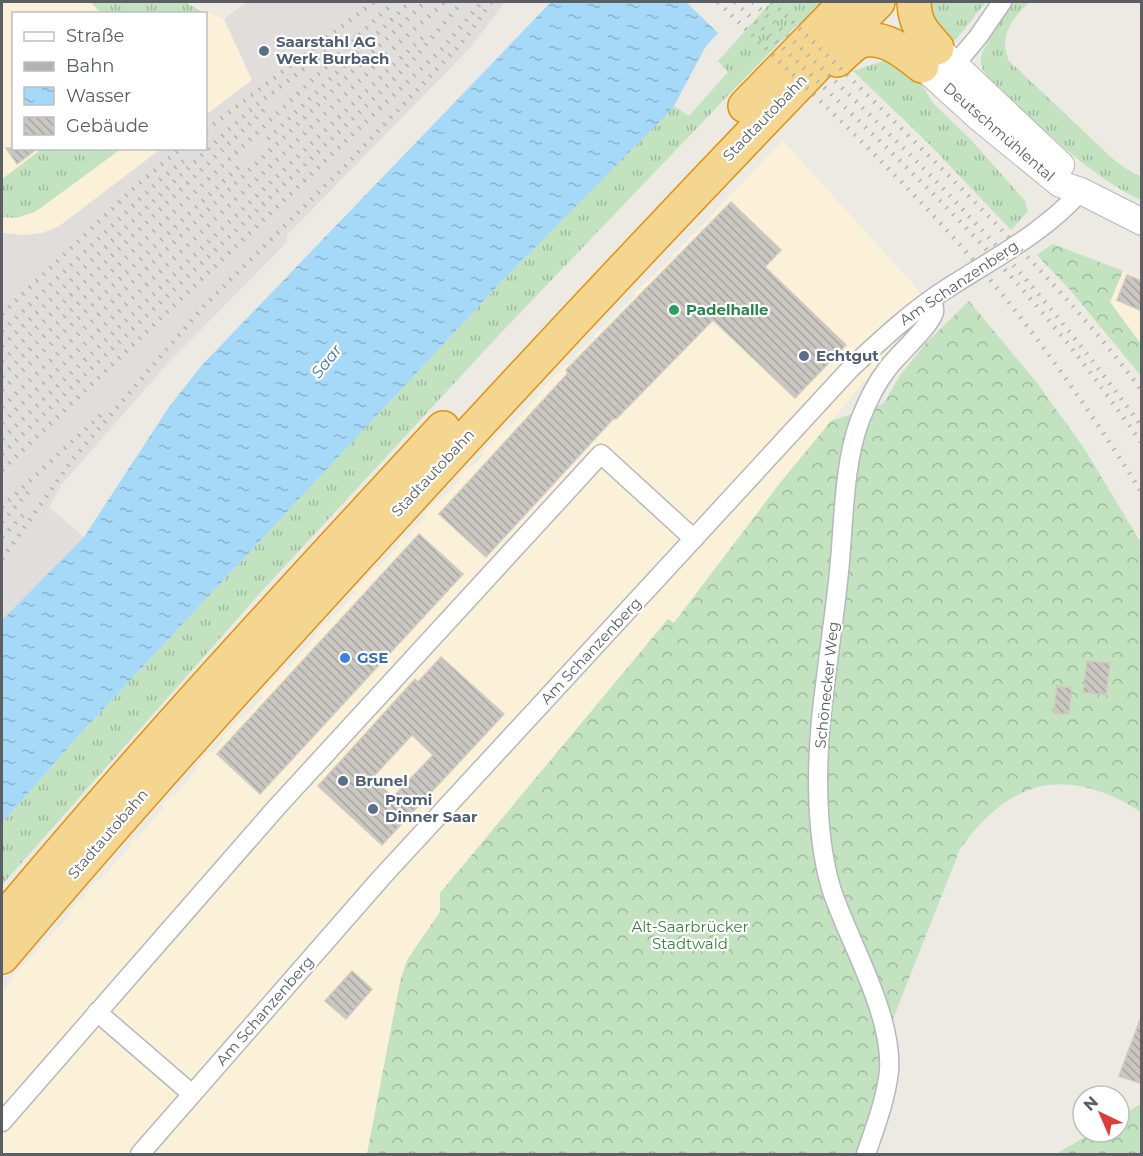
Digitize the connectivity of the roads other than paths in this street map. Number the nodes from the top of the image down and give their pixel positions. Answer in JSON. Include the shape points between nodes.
{"nodes":[{"id":1,"x":846,"y":2,"type":"edge"},
{"id":2,"x":878,"y":2,"type":"edge"},
{"id":3,"x":914,"y":2,"type":"edge"},
{"id":4,"x":1002,"y":2,"type":"edge"},
{"id":5,"x":938,"y":65,"type":"junction"},
{"id":6,"x":738,"y":146,"type":"junction"},
{"id":7,"x":1081,"y":191,"type":"junction"},
{"id":8,"x":1142,"y":222,"type":"edge"},
{"id":9,"x":932,"y":298,"type":"junction"},
{"id":10,"x":694,"y":539,"type":"junction"},
{"id":11,"x":2,"y":921,"type":"edge"},
{"id":12,"x":2,"y":957,"type":"edge"},
{"id":13,"x":97,"y":1012,"type":"junction"},
{"id":14,"x":192,"y":1094,"type":"junction"},
{"id":15,"x":2,"y":1122,"type":"edge"},
{"id":16,"x":140,"y":1155,"type":"edge"},
{"id":17,"x":866,"y":1155,"type":"edge"}],
"edges":[{"from":1,"to":11,"type":"highway","name":"Stadtautobahn","via":[[287,597]]},
{"from":2,"to":6,"type":"highway","name":"Stadtautobahn"},
{"from":3,"to":5,"type":"highway","via":[[915,18]]},
{"from":4,"to":5,"type":"street","via":[[978,38]]},
{"from":5,"to":6,"type":"highway","via":[[871,39],[857,43],[785,113]]},
{"from":5,"to":7,"type":"main road","name":"Deutschmühlental","via":[[978,117],[1060,184]]},
{"from":6,"to":12,"type":"highway","name":"Stadtautobahn","via":[[297,621]]},
{"from":7,"to":8,"type":"main road","name":"Deutschmühlental"},
{"from":7,"to":9,"type":"street","name":"Am Schanzenberg","via":[[1037,229]]},
{"from":9,"to":10,"type":"street","name":"Am Schanzenberg","via":[[890,330],[851,368]]},
{"from":9,"to":17,"type":"street","name":"Schönecker Weg","via":[[934,311],[927,323],[887,368],[860,420],[849,472],[821,721],[820,821],[832,890],[876,1001],[888,1056],[886,1087]]},
{"from":10,"to":13,"type":"street","via":[[601,454],[276,808]]},
{"from":10,"to":14,"type":"street","name":"Am Schanzenberg","via":[[381,878]]},
{"from":13,"to":14,"type":"street"},
{"from":13,"to":15,"type":"street"},
{"from":14,"to":16,"type":"street","name":"Am Schanzenberg"}]}
